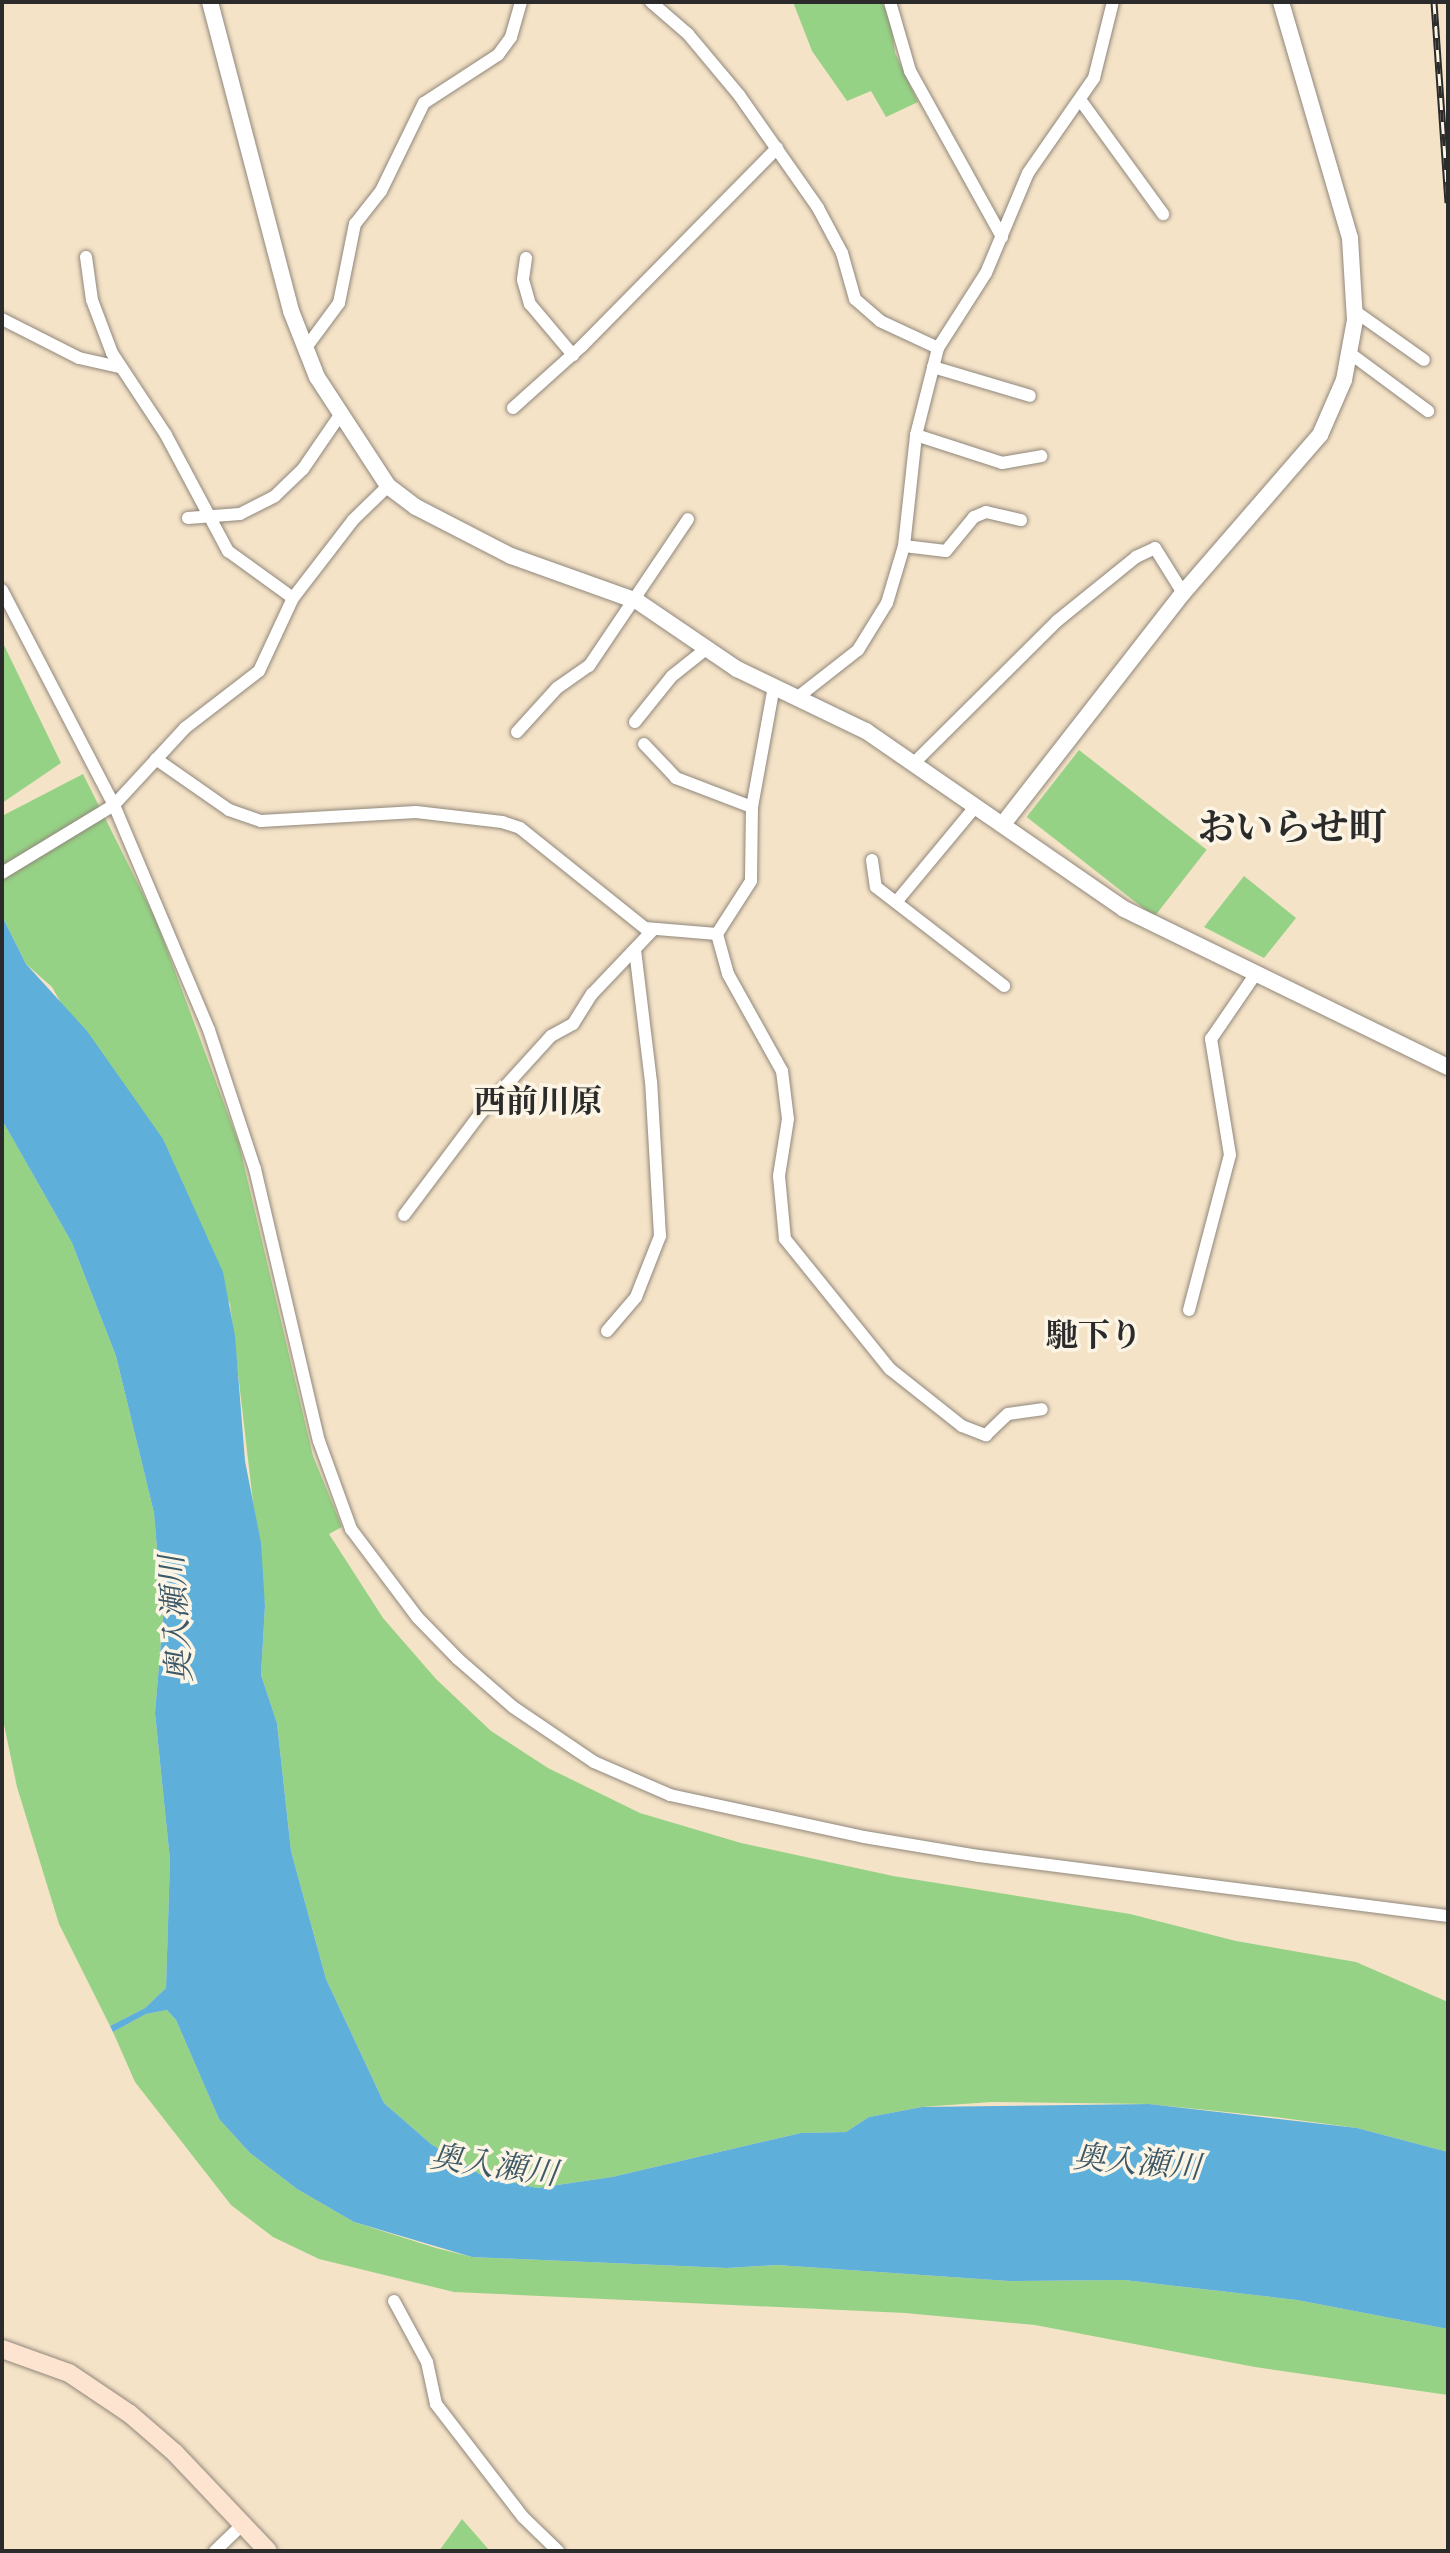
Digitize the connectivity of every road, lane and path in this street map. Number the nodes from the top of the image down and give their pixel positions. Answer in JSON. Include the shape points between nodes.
{"nodes":[{"id":1,"x":210,"y":2,"type":"edge"},
{"id":2,"x":521,"y":2,"type":"edge"},
{"id":3,"x":651,"y":2,"type":"edge"},
{"id":4,"x":890,"y":2,"type":"edge"},
{"id":5,"x":1113,"y":2,"type":"edge"},
{"id":6,"x":1281,"y":2,"type":"edge"},
{"id":7,"x":1081,"y":101,"type":"junction"},
{"id":8,"x":777,"y":148,"type":"junction"},
{"id":9,"x":1163,"y":214,"type":"dead end"},
{"id":10,"x":1002,"y":237,"type":"junction"},
{"id":11,"x":86,"y":257,"type":"dead end"},
{"id":12,"x":526,"y":258,"type":"dead end"},
{"id":13,"x":1356,"y":312,"type":"junction"},
{"id":14,"x":2,"y":319,"type":"edge"},
{"id":15,"x":938,"y":348,"type":"junction"},
{"id":16,"x":305,"y":349,"type":"junction"},
{"id":17,"x":1351,"y":354,"type":"junction"},
{"id":18,"x":573,"y":355,"type":"junction"},
{"id":19,"x":1424,"y":360,"type":"dead end"},
{"id":20,"x":119,"y":367,"type":"junction"},
{"id":21,"x":933,"y":367,"type":"junction"},
{"id":22,"x":1030,"y":396,"type":"dead end"},
{"id":23,"x":513,"y":408,"type":"dead end"},
{"id":24,"x":1428,"y":411,"type":"dead end"},
{"id":25,"x":340,"y":415,"type":"junction"},
{"id":26,"x":916,"y":435,"type":"junction"},
{"id":27,"x":1041,"y":456,"type":"dead end"},
{"id":28,"x":388,"y":486,"type":"junction"},
{"id":29,"x":210,"y":517,"type":"junction"},
{"id":30,"x":188,"y":518,"type":"dead end"},
{"id":31,"x":688,"y":519,"type":"dead end"},
{"id":32,"x":1021,"y":520,"type":"dead end"},
{"id":33,"x":904,"y":546,"type":"junction"},
{"id":34,"x":2,"y":590,"type":"edge"},
{"id":35,"x":1183,"y":593,"type":"junction"},
{"id":36,"x":293,"y":598,"type":"junction"},
{"id":37,"x":637,"y":601,"type":"junction"},
{"id":38,"x":706,"y":649,"type":"junction"},
{"id":39,"x":774,"y":686,"type":"junction"},
{"id":40,"x":798,"y":697,"type":"junction"},
{"id":41,"x":635,"y":722,"type":"dead end"},
{"id":42,"x":517,"y":732,"type":"dead end"},
{"id":43,"x":644,"y":744,"type":"dead end"},
{"id":44,"x":156,"y":759,"type":"junction"},
{"id":45,"x":914,"y":763,"type":"junction"},
{"id":46,"x":110,"y":806,"type":"junction"},
{"id":47,"x":976,"y":806,"type":"junction"},
{"id":48,"x":752,"y":807,"type":"junction"},
{"id":49,"x":1003,"y":824,"type":"junction"},
{"id":50,"x":872,"y":860,"type":"dead end"},
{"id":51,"x":2,"y":873,"type":"edge"},
{"id":52,"x":897,"y":901,"type":"junction"},
{"id":53,"x":653,"y":930,"type":"junction"},
{"id":54,"x":717,"y":934,"type":"junction"},
{"id":55,"x":635,"y":950,"type":"junction"},
{"id":56,"x":1255,"y":975,"type":"junction"},
{"id":57,"x":1004,"y":986,"type":"dead end"},
{"id":58,"x":1448,"y":1067,"type":"edge"},
{"id":59,"x":404,"y":1215,"type":"dead end"},
{"id":60,"x":1189,"y":1310,"type":"dead end"},
{"id":61,"x":607,"y":1331,"type":"dead end"},
{"id":62,"x":1042,"y":1409,"type":"dead end"},
{"id":63,"x":1448,"y":1916,"type":"edge"},
{"id":64,"x":394,"y":2301,"type":"dead end"},
{"id":65,"x":2,"y":2349,"type":"edge"},
{"id":66,"x":240,"y":2527,"type":"junction"},
{"id":67,"x":215,"y":2551,"type":"edge"},
{"id":68,"x":268,"y":2551,"type":"edge"},
{"id":69,"x":558,"y":2551,"type":"edge"}],
"edges":[{"from":1,"to":16,"type":"street"},
{"from":2,"to":16,"type":"street","via":[[511,37],[498,55],[424,103],[381,191],[355,224],[339,303]]},
{"from":3,"to":8,"type":"street","via":[[688,34]]},
{"from":4,"to":10,"type":"street","via":[[910,71]]},
{"from":5,"to":7,"type":"street","via":[[1101,58]]},
{"from":6,"to":13,"type":"street","via":[[1350,238]]},
{"from":7,"to":9,"type":"street"},
{"from":7,"to":10,"type":"street","via":[[1035,162]]},
{"from":8,"to":15,"type":"street","via":[[835,236],[855,299],[880,321]]},
{"from":8,"to":18,"type":"street"},
{"from":10,"to":15,"type":"street"},
{"from":11,"to":20,"type":"street","via":[[92,300]]},
{"from":12,"to":18,"type":"street","via":[[523,280],[530,304]]},
{"from":13,"to":17,"type":"street"},
{"from":13,"to":19,"type":"street"},
{"from":14,"to":20,"type":"street","via":[[79,358]]},
{"from":15,"to":21,"type":"street"},
{"from":16,"to":25,"type":"street"},
{"from":17,"to":24,"type":"street"},
{"from":17,"to":35,"type":"street","via":[[1320,435]]},
{"from":18,"to":23,"type":"street"},
{"from":20,"to":29,"type":"street","via":[[166,435]]},
{"from":21,"to":22,"type":"street"},
{"from":21,"to":26,"type":"street"},
{"from":25,"to":28,"type":"street"},
{"from":25,"to":29,"type":"street","via":[[303,469],[275,496],[240,514]]},
{"from":26,"to":27,"type":"street","via":[[1002,463]]},
{"from":26,"to":33,"type":"street"},
{"from":28,"to":36,"type":"street","via":[[353,520]]},
{"from":28,"to":37,"type":"street","via":[[416,507],[498,550]]},
{"from":29,"to":30,"type":"street"},
{"from":29,"to":36,"type":"street","via":[[237,560]]},
{"from":31,"to":37,"type":"street","via":[[642,584]]},
{"from":32,"to":33,"type":"street","via":[[986,512],[974,517],[946,551]]},
{"from":33,"to":40,"type":"street","via":[[887,603],[869,636]]},
{"from":34,"to":46,"type":"street"},
{"from":35,"to":45,"type":"street","via":[[1155,548],[1136,557],[1057,621]]},
{"from":35,"to":49,"type":"street"},
{"from":36,"to":44,"type":"street","via":[[259,671],[185,728]]},
{"from":37,"to":38,"type":"street"},
{"from":37,"to":42,"type":"street","via":[[589,666],[557,688]]},
{"from":38,"to":39,"type":"street"},
{"from":38,"to":41,"type":"street","via":[[672,676]]},
{"from":39,"to":40,"type":"street"},
{"from":39,"to":48,"type":"street"},
{"from":40,"to":45,"type":"street","via":[[840,715]]},
{"from":43,"to":48,"type":"street","via":[[676,778]]},
{"from":44,"to":46,"type":"street"},
{"from":44,"to":53,"type":"street","via":[[229,810],[261,821],[441,812],[520,828]]},
{"from":45,"to":47,"type":"street"},
{"from":46,"to":51,"type":"street"},
{"from":46,"to":63,"type":"street","via":[[209,1030],[255,1169],[319,1441],[351,1529],[417,1617],[513,1707],[594,1762],[670,1795],[700,1802],[964,1853]]},
{"from":47,"to":49,"type":"street"},
{"from":47,"to":52,"type":"street"},
{"from":48,"to":54,"type":"street","via":[[751,881]]},
{"from":49,"to":56,"type":"street","via":[[1124,909]]},
{"from":50,"to":52,"type":"street","via":[[872,881]]},
{"from":52,"to":57,"type":"street"},
{"from":53,"to":54,"type":"street"},
{"from":53,"to":55,"type":"street"},
{"from":54,"to":62,"type":"street","via":[[728,974],[782,1071],[788,1119],[779,1176],[780,1217],[799,1262],[890,1369],[962,1426],[986,1435],[1008,1414]]},
{"from":55,"to":59,"type":"street","via":[[592,994],[573,1024],[551,1036],[481,1113]]},
{"from":55,"to":61,"type":"street","via":[[651,1082],[660,1236],[636,1297]]},
{"from":56,"to":58,"type":"street"},
{"from":56,"to":60,"type":"street","via":[[1211,1039],[1230,1155]]},
{"from":64,"to":69,"type":"street","via":[[427,2362],[436,2404],[523,2517]]},
{"from":65,"to":66,"type":"main road","via":[[69,2373],[130,2414],[175,2453]]},
{"from":66,"to":67,"type":"street"},
{"from":66,"to":68,"type":"main road"}]}
